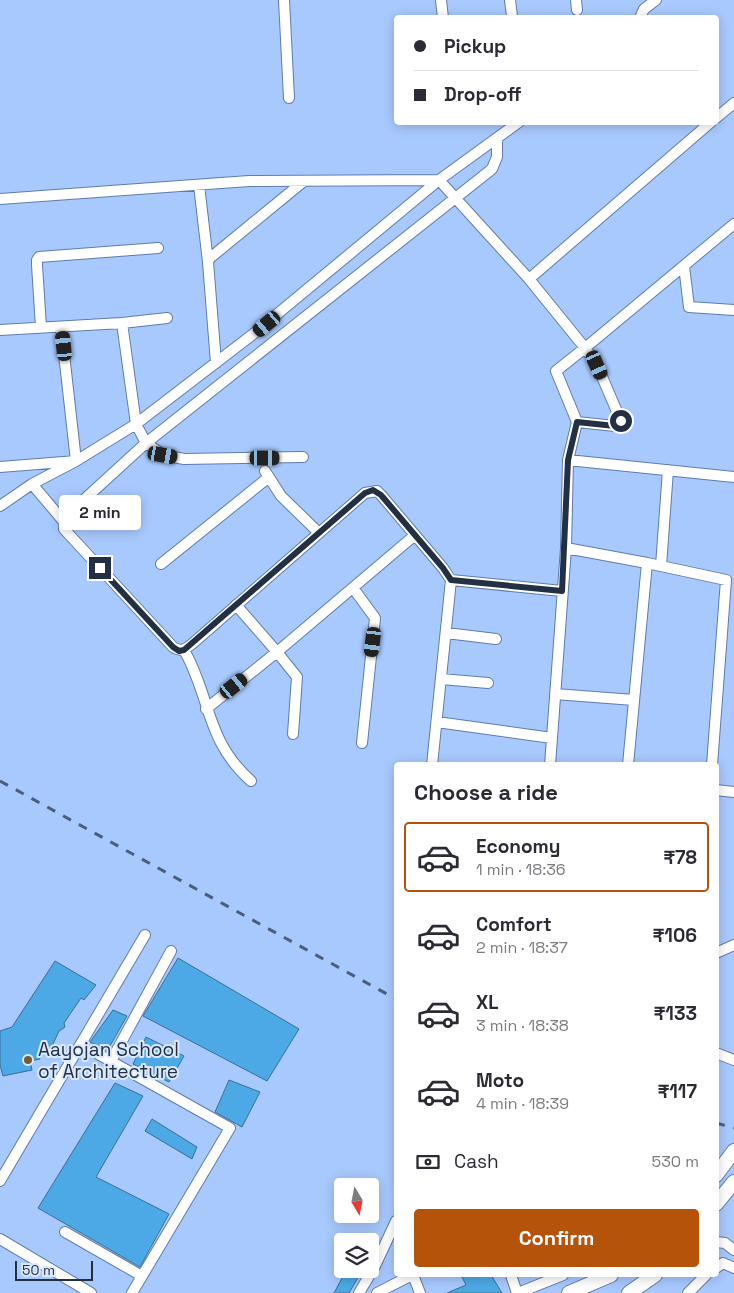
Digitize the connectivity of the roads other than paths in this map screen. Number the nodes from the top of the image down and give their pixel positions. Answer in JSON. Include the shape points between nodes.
{"nodes":[{"id":1,"x":284,"y":0,"type":"edge"},
{"id":2,"x":441,"y":0,"type":"edge"},
{"id":3,"x":510,"y":0,"type":"edge"},
{"id":4,"x":656,"y":0,"type":"edge"},
{"id":5,"x":642,"y":9,"type":"edge"},
{"id":6,"x":443,"y":15,"type":"edge"},
{"id":7,"x":512,"y":15,"type":"edge"},
{"id":8,"x":290,"y":98,"type":"dead end"},
{"id":9,"x":734,"y":103,"type":"edge"},
{"id":10,"x":719,"y":116,"type":"edge"},
{"id":11,"x":515,"y":125,"type":"edge"},
{"id":12,"x":708,"y":125,"type":"edge"},
{"id":13,"x":497,"y":138,"type":"junction"},
{"id":14,"x":439,"y":180,"type":"junction"},
{"id":15,"x":304,"y":181,"type":"junction"},
{"id":16,"x":199,"y":184,"type":"junction"},
{"id":17,"x":0,"y":199,"type":"edge"},
{"id":18,"x":456,"y":199,"type":"junction"},
{"id":19,"x":734,"y":224,"type":"edge"},
{"id":20,"x":158,"y":248,"type":"dead end"},
{"id":21,"x":208,"y":262,"type":"junction"},
{"id":22,"x":684,"y":266,"type":"junction"},
{"id":23,"x":529,"y":279,"type":"junction"},
{"id":24,"x":734,"y":310,"type":"edge"},
{"id":25,"x":167,"y":318,"type":"dead end"},
{"id":26,"x":122,"y":323,"type":"junction"},
{"id":27,"x":61,"y":326,"type":"junction"},
{"id":28,"x":41,"y":328,"type":"junction"},
{"id":29,"x":0,"y":330,"type":"edge"},
{"id":30,"x":585,"y":348,"type":"junction"},
{"id":31,"x":216,"y":363,"type":"junction"},
{"id":32,"x":577,"y":422,"type":"junction"},
{"id":33,"x":136,"y":424,"type":"junction"},
{"id":34,"x":146,"y":443,"type":"junction"},
{"id":35,"x":303,"y":457,"type":"dead end"},
{"id":36,"x":568,"y":460,"type":"junction"},
{"id":37,"x":76,"y":461,"type":"junction"},
{"id":38,"x":0,"y":467,"type":"edge"},
{"id":39,"x":668,"y":470,"type":"junction"},
{"id":40,"x":734,"y":477,"type":"edge"},
{"id":41,"x":32,"y":484,"type":"junction"},
{"id":42,"x":0,"y":506,"type":"edge"},
{"id":43,"x":64,"y":524,"type":"junction"},
{"id":44,"x":319,"y":534,"type":"junction"},
{"id":45,"x":415,"y":535,"type":"junction"},
{"id":46,"x":566,"y":548,"type":"junction"},
{"id":47,"x":647,"y":563,"type":"junction"},
{"id":48,"x":161,"y":564,"type":"dead end"},
{"id":49,"x":660,"y":566,"type":"junction"},
{"id":50,"x":451,"y":580,"type":"junction"},
{"id":51,"x":730,"y":581,"type":"edge"},
{"id":52,"x":353,"y":588,"type":"junction"},
{"id":53,"x":562,"y":591,"type":"junction"},
{"id":54,"x":236,"y":605,"type":"junction"},
{"id":55,"x":446,"y":633,"type":"junction"},
{"id":56,"x":496,"y":639,"type":"dead end"},
{"id":57,"x":184,"y":650,"type":"junction"},
{"id":58,"x":277,"y":652,"type":"junction"},
{"id":59,"x":441,"y":679,"type":"junction"},
{"id":60,"x":488,"y":683,"type":"dead end"},
{"id":61,"x":555,"y":694,"type":"junction"},
{"id":62,"x":634,"y":700,"type":"junction"},
{"id":63,"x":206,"y":709,"type":"junction"},
{"id":64,"x":437,"y":722,"type":"junction"},
{"id":65,"x":292,"y":734,"type":"dead end"},
{"id":66,"x":552,"y":738,"type":"junction"},
{"id":67,"x":362,"y":743,"type":"dead end"},
{"id":68,"x":432,"y":762,"type":"edge"},
{"id":69,"x":550,"y":762,"type":"edge"},
{"id":70,"x":628,"y":762,"type":"edge"},
{"id":71,"x":712,"y":762,"type":"edge"},
{"id":72,"x":251,"y":781,"type":"dead end"},
{"id":73,"x":719,"y":790,"type":"edge"},
{"id":74,"x":734,"y":792,"type":"edge"},
{"id":75,"x":145,"y":934,"type":"dead end"},
{"id":76,"x":734,"y":945,"type":"edge"},
{"id":77,"x":171,"y":951,"type":"dead end"},
{"id":78,"x":719,"y":952,"type":"edge"},
{"id":79,"x":98,"y":1054,"type":"dead end"},
{"id":80,"x":719,"y":1055,"type":"edge"},
{"id":81,"x":734,"y":1060,"type":"edge"},
{"id":82,"x":111,"y":1061,"type":"junction"},
{"id":83,"x":734,"y":1151,"type":"edge"},
{"id":84,"x":719,"y":1171,"type":"edge"},
{"id":85,"x":0,"y":1181,"type":"edge"},
{"id":86,"x":734,"y":1182,"type":"edge"},
{"id":87,"x":719,"y":1200,"type":"edge"},
{"id":88,"x":394,"y":1225,"type":"edge"},
{"id":89,"x":65,"y":1232,"type":"dead end"},
{"id":90,"x":0,"y":1239,"type":"edge"},
{"id":91,"x":719,"y":1242,"type":"edge"},
{"id":92,"x":734,"y":1250,"type":"edge"},
{"id":93,"x":719,"y":1266,"type":"edge"},
{"id":94,"x":734,"y":1268,"type":"edge"},
{"id":95,"x":142,"y":1276,"type":"junction"},
{"id":96,"x":409,"y":1277,"type":"edge"},
{"id":97,"x":414,"y":1277,"type":"edge"},
{"id":98,"x":511,"y":1277,"type":"edge"},
{"id":99,"x":558,"y":1277,"type":"edge"},
{"id":100,"x":606,"y":1277,"type":"edge"},
{"id":101,"x":652,"y":1277,"type":"edge"},
{"id":102,"x":704,"y":1277,"type":"edge"},
{"id":103,"x":91,"y":1293,"type":"edge"},
{"id":104,"x":132,"y":1293,"type":"edge"},
{"id":105,"x":359,"y":1293,"type":"edge"},
{"id":106,"x":377,"y":1293,"type":"edge"},
{"id":107,"x":420,"y":1293,"type":"edge"},
{"id":108,"x":517,"y":1293,"type":"edge"},
{"id":109,"x":569,"y":1293,"type":"edge"},
{"id":110,"x":629,"y":1293,"type":"edge"},
{"id":111,"x":688,"y":1293,"type":"edge"}],
"edges":[{"from":1,"to":8,"type":"street"},
{"from":2,"to":6,"type":"street"},
{"from":3,"to":7,"type":"street"},
{"from":4,"to":5,"type":"street"},
{"from":9,"to":10,"type":"street"},
{"from":11,"to":13,"type":"street"},
{"from":12,"to":23,"type":"street"},
{"from":13,"to":14,"type":"street"},
{"from":13,"to":18,"type":"street","via":[[497,157],[492,169]]},
{"from":14,"to":15,"type":"street"},
{"from":14,"to":18,"type":"street"},
{"from":14,"to":31,"type":"street"},
{"from":15,"to":16,"type":"street"},
{"from":15,"to":21,"type":"street"},
{"from":16,"to":17,"type":"street"},
{"from":16,"to":21,"type":"street"},
{"from":18,"to":23,"type":"street"},
{"from":18,"to":34,"type":"street"},
{"from":19,"to":22,"type":"street"},
{"from":20,"to":28,"type":"street","via":[[39,257]]},
{"from":21,"to":31,"type":"street"},
{"from":22,"to":24,"type":"street","via":[[689,307]]},
{"from":22,"to":30,"type":"street"},
{"from":23,"to":30,"type":"street"},
{"from":25,"to":26,"type":"street"},
{"from":26,"to":27,"type":"street"},
{"from":26,"to":33,"type":"street"},
{"from":27,"to":28,"type":"street"},
{"from":27,"to":37,"type":"street"},
{"from":28,"to":29,"type":"street"},
{"from":30,"to":32,"type":"street","via":[[556,371]]},
{"from":30,"to":32,"type":"street","via":[[597,365],[621,421],[615,426]]},
{"from":31,"to":33,"type":"street"},
{"from":32,"to":36,"type":"street"},
{"from":33,"to":34,"type":"street"},
{"from":33,"to":37,"type":"street"},
{"from":34,"to":35,"type":"street","via":[[163,455],[184,459]]},
{"from":34,"to":43,"type":"street","via":[[65,517]]},
{"from":36,"to":39,"type":"street"},
{"from":36,"to":46,"type":"street"},
{"from":37,"to":38,"type":"street"},
{"from":37,"to":41,"type":"street"},
{"from":39,"to":40,"type":"street"},
{"from":39,"to":49,"type":"street"},
{"from":41,"to":42,"type":"street"},
{"from":41,"to":43,"type":"street"},
{"from":43,"to":57,"type":"street","via":[[64,529],[173,647]]},
{"from":44,"to":45,"type":"street","via":[[365,493],[373,490]]},
{"from":44,"to":48,"type":"street","via":[[281,496],[267,474]]},
{"from":44,"to":54,"type":"street"},
{"from":45,"to":50,"type":"street"},
{"from":45,"to":52,"type":"street"},
{"from":46,"to":47,"type":"street"},
{"from":46,"to":53,"type":"street"},
{"from":47,"to":49,"type":"street"},
{"from":47,"to":62,"type":"street"},
{"from":49,"to":51,"type":"street"},
{"from":50,"to":53,"type":"street"},
{"from":50,"to":55,"type":"street"},
{"from":51,"to":71,"type":"street"},
{"from":52,"to":58,"type":"street"},
{"from":52,"to":67,"type":"street","via":[[375,618]]},
{"from":53,"to":61,"type":"street"},
{"from":54,"to":57,"type":"street"},
{"from":54,"to":58,"type":"street"},
{"from":55,"to":56,"type":"street"},
{"from":55,"to":59,"type":"street"},
{"from":57,"to":63,"type":"street"},
{"from":58,"to":63,"type":"street"},
{"from":58,"to":65,"type":"street","via":[[297,677]]},
{"from":59,"to":60,"type":"street"},
{"from":59,"to":64,"type":"street"},
{"from":61,"to":62,"type":"street"},
{"from":61,"to":66,"type":"street"},
{"from":62,"to":70,"type":"street"},
{"from":63,"to":72,"type":"street","via":[[215,734],[230,760]]},
{"from":64,"to":66,"type":"street"},
{"from":64,"to":68,"type":"street"},
{"from":66,"to":69,"type":"street"},
{"from":73,"to":74,"type":"street"},
{"from":75,"to":85,"type":"street"},
{"from":76,"to":78,"type":"street"},
{"from":77,"to":82,"type":"street"},
{"from":79,"to":82,"type":"street"},
{"from":80,"to":81,"type":"street"},
{"from":82,"to":95,"type":"street","via":[[230,1128]]},
{"from":83,"to":84,"type":"main road"},
{"from":86,"to":87,"type":"main road"},
{"from":88,"to":105,"type":"street"},
{"from":89,"to":95,"type":"street"},
{"from":90,"to":103,"type":"street"},
{"from":91,"to":92,"type":"street"},
{"from":93,"to":94,"type":"street","via":[[723,1263]]},
{"from":95,"to":104,"type":"street"},
{"from":96,"to":106,"type":"street"},
{"from":97,"to":107,"type":"street"},
{"from":98,"to":108,"type":"street"},
{"from":99,"to":108,"type":"street"},
{"from":100,"to":109,"type":"main road"},
{"from":101,"to":110,"type":"main road"},
{"from":102,"to":111,"type":"street"}]}
